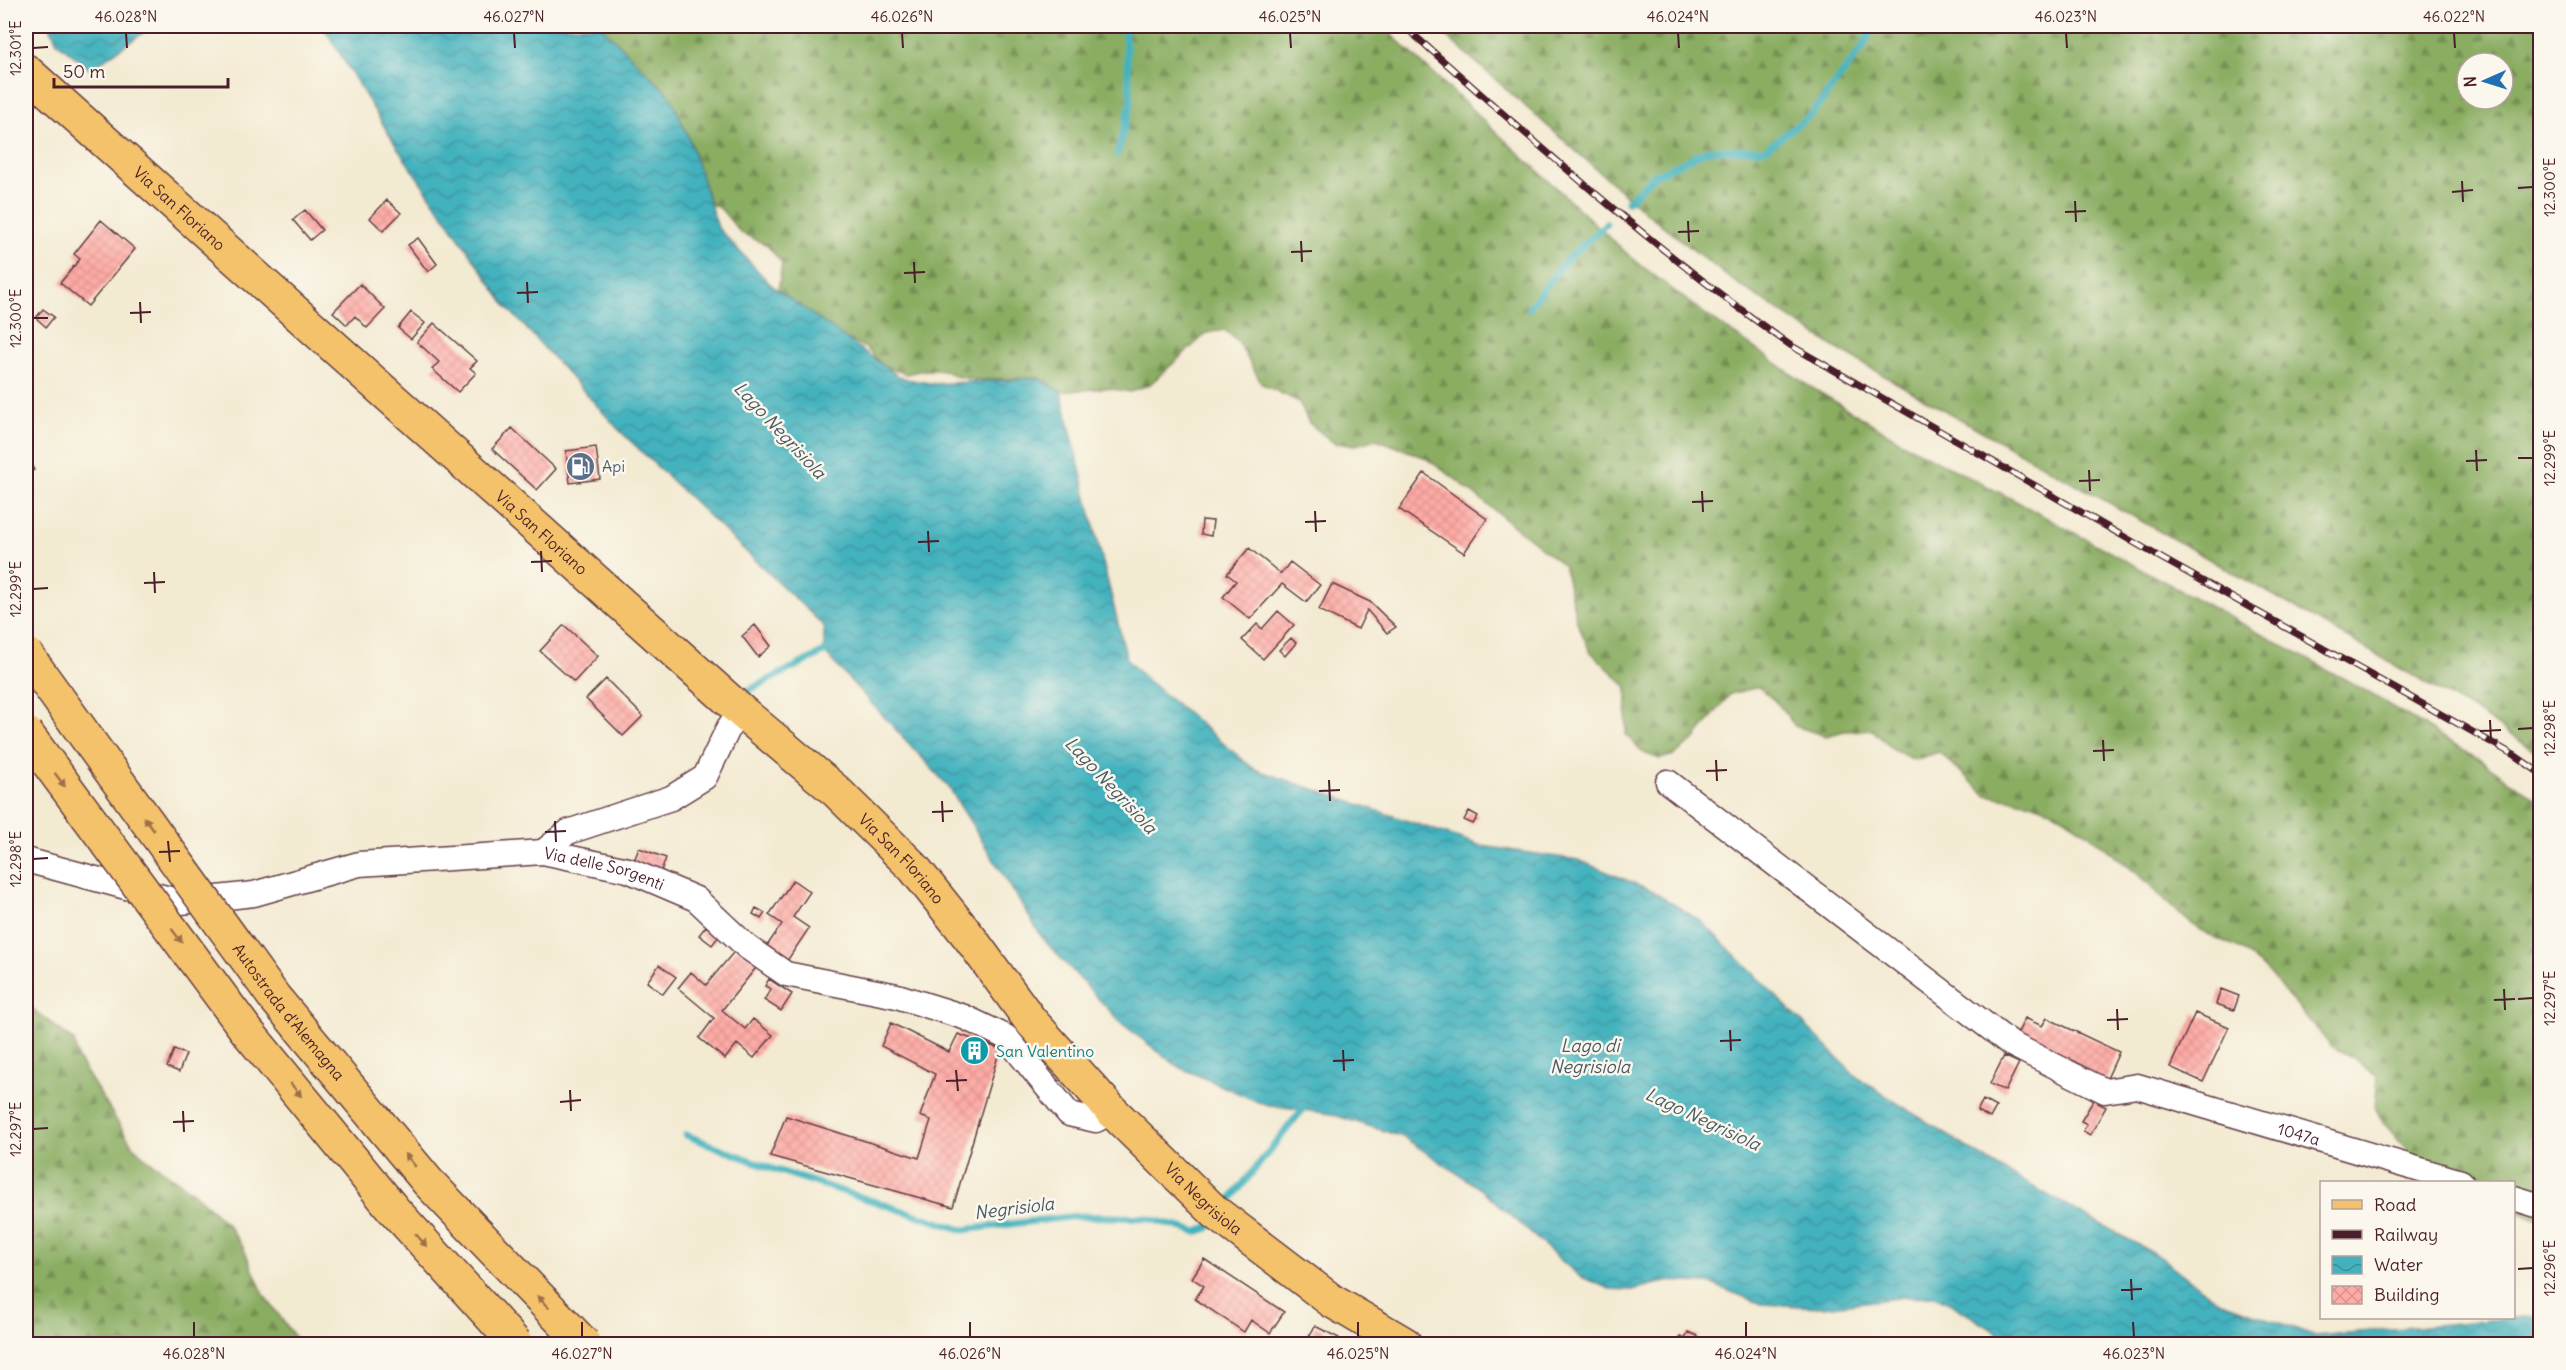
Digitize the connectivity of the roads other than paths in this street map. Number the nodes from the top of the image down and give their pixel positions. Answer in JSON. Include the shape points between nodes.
{"nodes":[{"id":1,"x":26,"y":71,"type":"edge"},
{"id":2,"x":26,"y":654,"type":"edge"},
{"id":3,"x":742,"y":712,"type":"junction"},
{"id":4,"x":26,"y":733,"type":"edge"},
{"id":5,"x":1668,"y":782,"type":"dead end"},
{"id":6,"x":543,"y":852,"type":"junction"},
{"id":7,"x":26,"y":860,"type":"edge"},
{"id":8,"x":1030,"y":1020,"type":"joint"},
{"id":9,"x":1112,"y":1111,"type":"junction"},
{"id":10,"x":2458,"y":1181,"type":"edge"},
{"id":11,"x":2515,"y":1198,"type":"edge"},
{"id":12,"x":2541,"y":1206,"type":"edge"},
{"id":13,"x":516,"y":1344,"type":"edge"},
{"id":14,"x":584,"y":1344,"type":"edge"},
{"id":15,"x":1405,"y":1344,"type":"edge"}],
"edges":[{"from":1,"to":3,"type":"main road","name":"Via San Floriano"},
{"from":14,"to":2,"type":"main road","name":"Autostrada d'Alemagna","one_way":true,"bridge":true,"via":[[428,1182],[274,997]]},
{"from":3,"to":6,"type":"street","via":[[729,727],[705,777],[671,798],[568,832]]},
{"from":3,"to":8,"type":"main road","name":"Via San Floriano","via":[[836,791],[914,868]]},
{"from":4,"to":13,"type":"main road","one_way":true,"bridge":true,"via":[[246,1030],[393,1209]]},
{"from":5,"to":10,"type":"street","name":"1047a","via":[[2011,1044],[2105,1090],[2137,1086]]},
{"from":6,"to":7,"type":"street","name":"Via delle Sorgenti","via":[[359,864],[254,894],[181,902]]},
{"from":6,"to":9,"type":"street","name":"Via delle Sorgenti","via":[[628,870],[696,899],[747,947],[786,974],[897,996],[964,1017],[1006,1037],[1069,1114],[1096,1120]]},
{"from":8,"to":9,"type":"main road","name":"Via Negrisiola"},
{"from":9,"to":15,"type":"main road","name":"Via Negrisiola","via":[[1218,1215],[1332,1301]]},
{"from":11,"to":12,"type":"street"}]}
